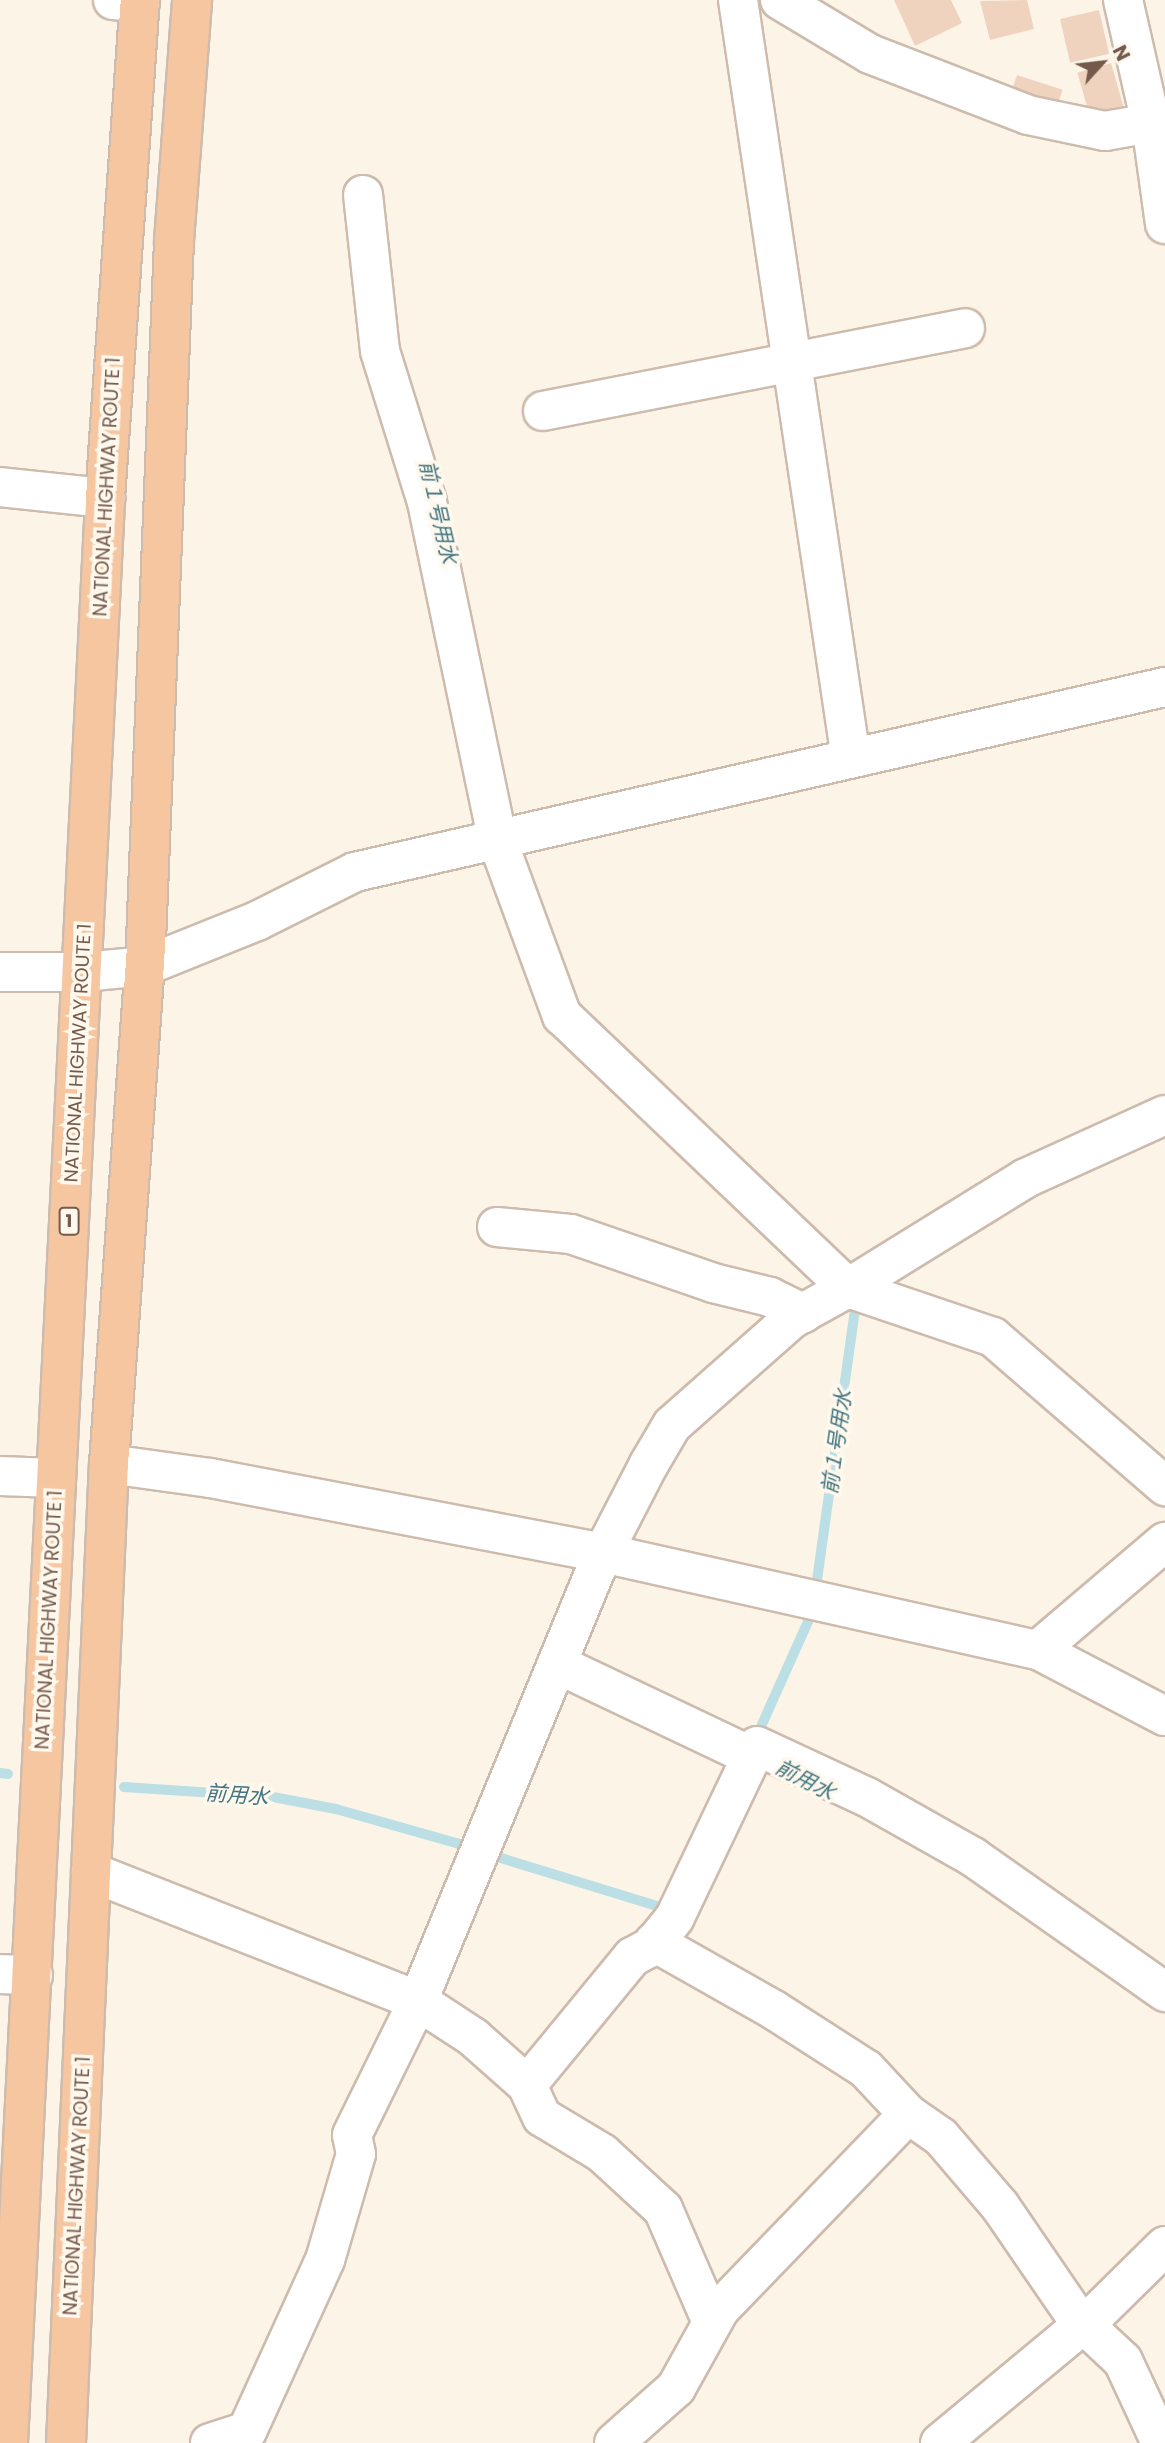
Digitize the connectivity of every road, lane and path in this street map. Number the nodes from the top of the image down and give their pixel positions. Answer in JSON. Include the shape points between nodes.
{"nodes":[{"id":1,"x":192,"y":0,"type":"edge"},
{"id":2,"x":738,"y":0,"type":"edge"},
{"id":3,"x":780,"y":0,"type":"edge"},
{"id":4,"x":1123,"y":0,"type":"edge"},
{"id":5,"x":131,"y":1,"type":"edge"},
{"id":6,"x":1150,"y":123,"type":"junction"},
{"id":7,"x":363,"y":195,"type":"dead end"},
{"id":8,"x":1165,"y":225,"type":"edge"},
{"id":9,"x":965,"y":328,"type":"dead end"},
{"id":10,"x":792,"y":362,"type":"junction"},
{"id":11,"x":543,"y":411,"type":"dead end"},
{"id":12,"x":0,"y":487,"type":"edge"},
{"id":13,"x":105,"y":498,"type":"junction"},
{"id":14,"x":1165,"y":687,"type":"edge"},
{"id":15,"x":851,"y":759,"type":"junction"},
{"id":16,"x":498,"y":842,"type":"junction"},
{"id":17,"x":145,"y":965,"type":"junction"},
{"id":18,"x":0,"y":972,"type":"edge"},
{"id":19,"x":83,"y":972,"type":"junction"},
{"id":20,"x":1165,"y":1115,"type":"edge"},
{"id":21,"x":497,"y":1227,"type":"dead end"},
{"id":22,"x":848,"y":1288,"type":"junction"},
{"id":23,"x":803,"y":1313,"type":"junction"},
{"id":24,"x":109,"y":1464,"type":"junction"},
{"id":25,"x":0,"y":1476,"type":"edge"},
{"id":26,"x":55,"y":1478,"type":"junction"},
{"id":27,"x":1165,"y":1486,"type":"edge"},
{"id":28,"x":1165,"y":1542,"type":"edge"},
{"id":29,"x":603,"y":1553,"type":"junction"},
{"id":30,"x":1038,"y":1650,"type":"junction"},
{"id":31,"x":557,"y":1664,"type":"junction"},
{"id":32,"x":1165,"y":1716,"type":"edge"},
{"id":33,"x":748,"y":1753,"type":"junction"},
{"id":34,"x":91,"y":1872,"type":"junction"},
{"id":35,"x":654,"y":1942,"type":"junction"},
{"id":36,"x":16,"y":1974,"type":"edge"},
{"id":37,"x":1165,"y":1992,"type":"edge"},
{"id":38,"x":418,"y":2001,"type":"junction"},
{"id":39,"x":527,"y":2085,"type":"junction"},
{"id":40,"x":908,"y":2114,"type":"junction"},
{"id":41,"x":1165,"y":2246,"type":"edge"},
{"id":42,"x":712,"y":2322,"type":"junction"},
{"id":43,"x":1084,"y":2324,"type":"junction"},
{"id":44,"x":8,"y":2443,"type":"edge"},
{"id":45,"x":66,"y":2443,"type":"edge"},
{"id":46,"x":210,"y":2443,"type":"edge"},
{"id":47,"x":614,"y":2443,"type":"edge"},
{"id":48,"x":940,"y":2443,"type":"edge"},
{"id":49,"x":1161,"y":2443,"type":"edge"}],
"edges":[{"from":1,"to":17,"type":"highway","name":"NATIONAL HIGHWAY ROUTE 1","via":[[174,241]]},
{"from":2,"to":10,"type":"street"},
{"from":3,"to":6,"type":"street","via":[[870,54],[1028,116],[1105,131]]},
{"from":4,"to":6,"type":"street"},
{"from":5,"to":13,"type":"highway","name":"NATIONAL HIGHWAY ROUTE 1","number":"1"},
{"from":6,"to":8,"type":"street"},
{"from":7,"to":16,"type":"street","via":[[380,351],[427,502]]},
{"from":9,"to":10,"type":"street"},
{"from":10,"to":11,"type":"street"},
{"from":10,"to":15,"type":"street"},
{"from":12,"to":13,"type":"street"},
{"from":13,"to":19,"type":"highway","name":"NATIONAL HIGHWAY ROUTE 1","number":"1"},
{"from":14,"to":15,"type":"street"},
{"from":15,"to":16,"type":"street"},
{"from":16,"to":17,"type":"street","via":[[355,872],[257,921]]},
{"from":16,"to":22,"type":"street","via":[[562,1016]]},
{"from":17,"to":19,"type":"street"},
{"from":17,"to":24,"type":"highway","name":"NATIONAL HIGHWAY ROUTE 1"},
{"from":18,"to":19,"type":"street"},
{"from":19,"to":26,"type":"highway","name":"NATIONAL HIGHWAY ROUTE 1","number":"1"},
{"from":20,"to":22,"type":"street","via":[[1026,1178]]},
{"from":21,"to":23,"type":"street","via":[[571,1234],[713,1283],[770,1297]]},
{"from":22,"to":23,"type":"street"},
{"from":22,"to":27,"type":"street","via":[[993,1337]]},
{"from":23,"to":29,"type":"street","via":[[672,1425]]},
{"from":24,"to":29,"type":"street","via":[[209,1478]]},
{"from":24,"to":34,"type":"highway","name":"NATIONAL HIGHWAY ROUTE 1"},
{"from":25,"to":26,"type":"street"},
{"from":26,"to":36,"type":"highway","name":"NATIONAL HIGHWAY ROUTE 1","number":"1"},
{"from":28,"to":30,"type":"street"},
{"from":29,"to":30,"type":"street"},
{"from":29,"to":31,"type":"street"},
{"from":30,"to":32,"type":"street"},
{"from":31,"to":33,"type":"street"},
{"from":31,"to":38,"type":"street"},
{"from":33,"to":35,"type":"street","via":[[680,1906]]},
{"from":33,"to":37,"type":"street","via":[[867,1797],[973,1857]]},
{"from":34,"to":38,"type":"street"},
{"from":34,"to":45,"type":"highway","name":"NATIONAL HIGHWAY ROUTE 1"},
{"from":35,"to":39,"type":"street","via":[[632,1957]]},
{"from":35,"to":40,"type":"street","via":[[866,2069]]},
{"from":36,"to":44,"type":"highway","name":"NATIONAL HIGHWAY ROUTE 1","number":"1"},
{"from":38,"to":39,"type":"street","via":[[473,2037]]},
{"from":38,"to":46,"type":"street","via":[[352,2135],[356,2154],[325,2260],[247,2431]]},
{"from":39,"to":42,"type":"street","via":[[542,2118],[602,2153],[663,2209]]},
{"from":40,"to":42,"type":"street"},
{"from":40,"to":43,"type":"street","via":[[941,2137],[1000,2206]]},
{"from":41,"to":43,"type":"street"},
{"from":42,"to":47,"type":"street","via":[[676,2388]]},
{"from":43,"to":48,"type":"street"},
{"from":43,"to":49,"type":"street","via":[[1123,2361]]}]}
